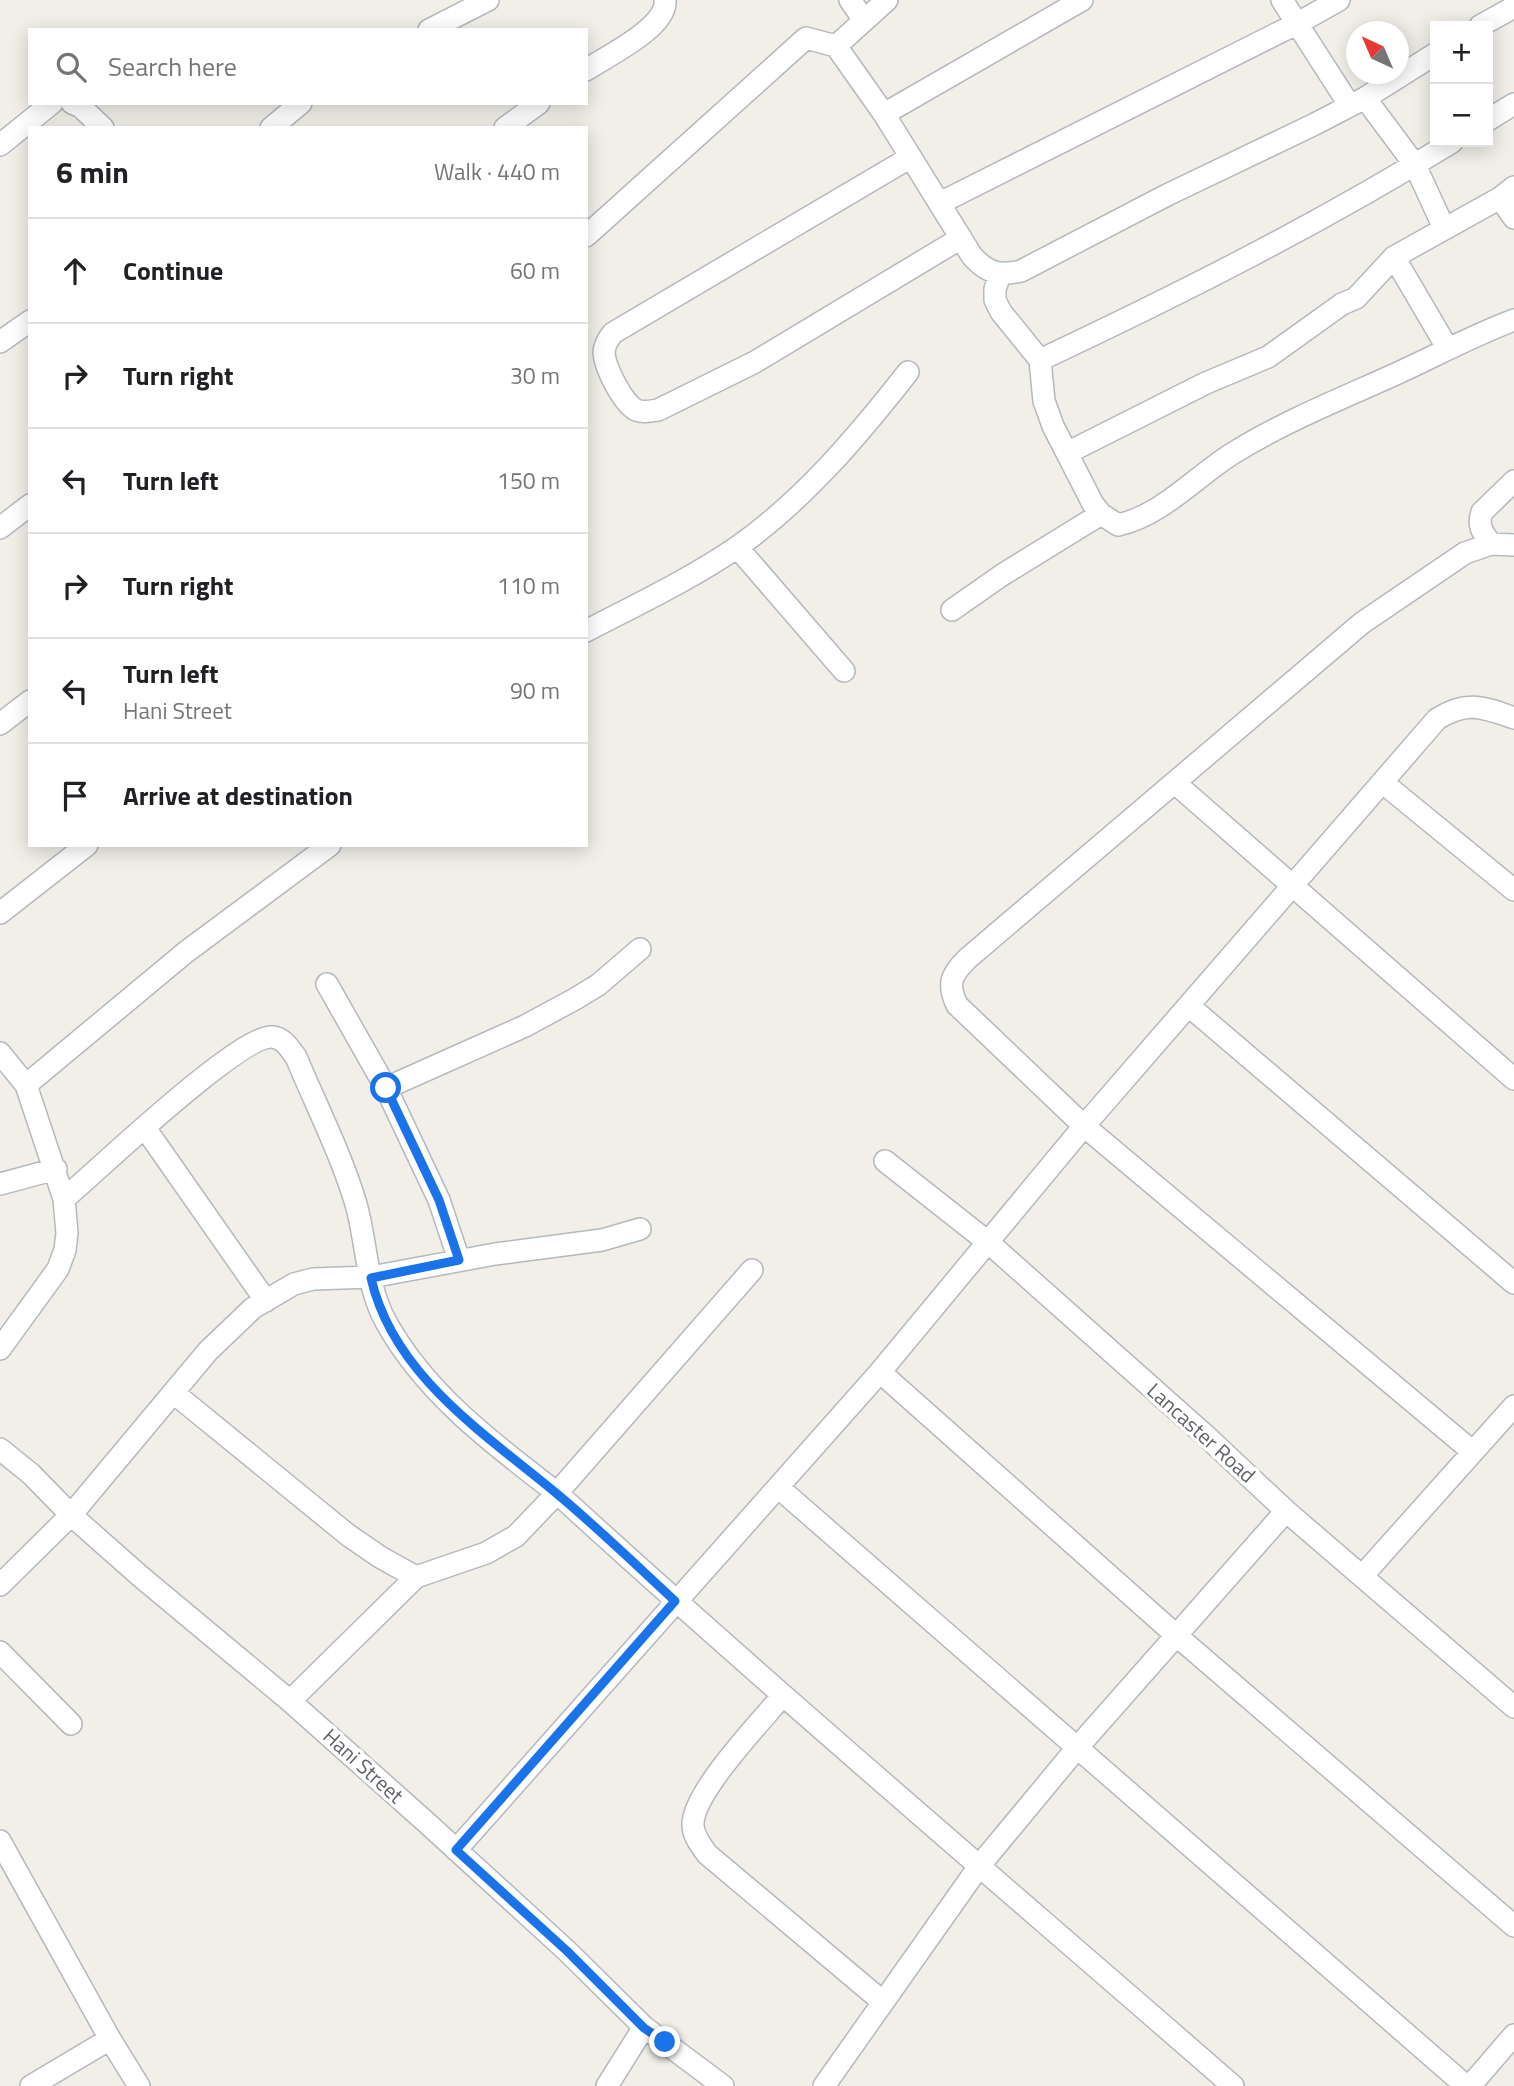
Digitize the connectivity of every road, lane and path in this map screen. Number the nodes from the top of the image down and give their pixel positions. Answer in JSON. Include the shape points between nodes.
{"nodes":[{"id":1,"x":488,"y":0,"type":"edge"},
{"id":2,"x":665,"y":0,"type":"edge"},
{"id":3,"x":850,"y":0,"type":"edge"},
{"id":4,"x":887,"y":0,"type":"edge"},
{"id":5,"x":1082,"y":0,"type":"edge"},
{"id":6,"x":1282,"y":0,"type":"edge"},
{"id":7,"x":1339,"y":0,"type":"edge"},
{"id":8,"x":1514,"y":7,"type":"edge"},
{"id":9,"x":864,"y":20,"type":"junction"},
{"id":10,"x":1489,"y":21,"type":"edge"},
{"id":11,"x":1298,"y":23,"type":"junction"},
{"id":12,"x":433,"y":28,"type":"edge"},
{"id":13,"x":836,"y":46,"type":"junction"},
{"id":14,"x":1430,"y":57,"type":"edge"},
{"id":15,"x":588,"y":69,"type":"edge"},
{"id":16,"x":1357,"y":102,"type":"junction"},
{"id":17,"x":1514,"y":104,"type":"edge"},
{"id":18,"x":50,"y":105,"type":"edge"},
{"id":19,"x":76,"y":105,"type":"edge"},
{"id":20,"x":299,"y":105,"type":"edge"},
{"id":21,"x":536,"y":105,"type":"edge"},
{"id":22,"x":884,"y":114,"type":"junction"},
{"id":23,"x":1493,"y":117,"type":"edge"},
{"id":24,"x":101,"y":126,"type":"edge"},
{"id":25,"x":273,"y":126,"type":"edge"},
{"id":26,"x":509,"y":126,"type":"edge"},
{"id":27,"x":0,"y":145,"type":"edge"},
{"id":28,"x":1444,"y":147,"type":"edge"},
{"id":29,"x":911,"y":158,"type":"junction"},
{"id":30,"x":1415,"y":165,"type":"junction"},
{"id":31,"x":1507,"y":193,"type":"edge"},
{"id":32,"x":940,"y":203,"type":"junction"},
{"id":33,"x":1514,"y":218,"type":"edge"},
{"id":34,"x":1444,"y":228,"type":"junction"},
{"id":35,"x":588,"y":234,"type":"edge"},
{"id":36,"x":961,"y":239,"type":"junction"},
{"id":37,"x":1394,"y":257,"type":"junction"},
{"id":38,"x":1000,"y":275,"type":"junction"},
{"id":39,"x":1514,"y":320,"type":"edge"},
{"id":40,"x":28,"y":321,"type":"edge"},
{"id":41,"x":0,"y":342,"type":"edge"},
{"id":42,"x":1448,"y":349,"type":"junction"},
{"id":43,"x":1040,"y":360,"type":"junction"},
{"id":44,"x":908,"y":372,"type":"dead end"},
{"id":45,"x":1067,"y":453,"type":"junction"},
{"id":46,"x":1514,"y":481,"type":"edge"},
{"id":47,"x":28,"y":507,"type":"edge"},
{"id":48,"x":1101,"y":514,"type":"junction"},
{"id":49,"x":0,"y":528,"type":"edge"},
{"id":50,"x":1491,"y":544,"type":"junction"},
{"id":51,"x":1514,"y":545,"type":"edge"},
{"id":52,"x":737,"y":547,"type":"junction"},
{"id":53,"x":952,"y":610,"type":"dead end"},
{"id":54,"x":588,"y":630,"type":"edge"},
{"id":55,"x":844,"y":671,"type":"dead end"},
{"id":56,"x":28,"y":703,"type":"edge"},
{"id":57,"x":1514,"y":718,"type":"edge"},
{"id":58,"x":0,"y":724,"type":"edge"},
{"id":59,"x":1382,"y":782,"type":"junction"},
{"id":60,"x":1175,"y":783,"type":"junction"},
{"id":61,"x":85,"y":847,"type":"edge"},
{"id":62,"x":327,"y":847,"type":"edge"},
{"id":63,"x":1291,"y":884,"type":"junction"},
{"id":64,"x":1514,"y":890,"type":"edge"},
{"id":65,"x":0,"y":913,"type":"edge"},
{"id":66,"x":640,"y":949,"type":"dead end"},
{"id":67,"x":327,"y":984,"type":"dead end"},
{"id":68,"x":1189,"y":1006,"type":"junction"},
{"id":69,"x":0,"y":1053,"type":"edge"},
{"id":70,"x":1514,"y":1080,"type":"edge"},
{"id":71,"x":26,"y":1085,"type":"junction"},
{"id":72,"x":386,"y":1088,"type":"junction"},
{"id":73,"x":1084,"y":1126,"type":"junction"},
{"id":74,"x":145,"y":1128,"type":"junction"},
{"id":75,"x":885,"y":1161,"type":"dead end"},
{"id":76,"x":56,"y":1169,"type":"junction"},
{"id":77,"x":0,"y":1184,"type":"edge"},
{"id":78,"x":64,"y":1199,"type":"junction"},
{"id":79,"x":640,"y":1229,"type":"dead end"},
{"id":80,"x":989,"y":1243,"type":"junction"},
{"id":81,"x":459,"y":1260,"type":"junction"},
{"id":82,"x":752,"y":1270,"type":"dead end"},
{"id":83,"x":371,"y":1278,"type":"junction"},
{"id":84,"x":1514,"y":1283,"type":"edge"},
{"id":85,"x":266,"y":1301,"type":"junction"},
{"id":86,"x":0,"y":1349,"type":"edge"},
{"id":87,"x":880,"y":1372,"type":"junction"},
{"id":88,"x":174,"y":1394,"type":"junction"},
{"id":89,"x":1514,"y":1406,"type":"edge"},
{"id":90,"x":0,"y":1449,"type":"edge"},
{"id":91,"x":1473,"y":1452,"type":"junction"},
{"id":92,"x":779,"y":1488,"type":"junction"},
{"id":93,"x":557,"y":1493,"type":"junction"},
{"id":94,"x":1286,"y":1511,"type":"junction"},
{"id":95,"x":71,"y":1516,"type":"junction"},
{"id":96,"x":1363,"y":1575,"type":"junction"},
{"id":97,"x":416,"y":1577,"type":"junction"},
{"id":98,"x":0,"y":1586,"type":"edge"},
{"id":99,"x":675,"y":1601,"type":"junction"},
{"id":100,"x":1177,"y":1636,"type":"junction"},
{"id":101,"x":0,"y":1653,"type":"edge"},
{"id":102,"x":782,"y":1696,"type":"junction"},
{"id":103,"x":290,"y":1701,"type":"junction"},
{"id":104,"x":1514,"y":1707,"type":"edge"},
{"id":105,"x":71,"y":1724,"type":"dead end"},
{"id":106,"x":1077,"y":1748,"type":"junction"},
{"id":107,"x":0,"y":1841,"type":"edge"},
{"id":108,"x":456,"y":1850,"type":"junction"},
{"id":109,"x":980,"y":1865,"type":"junction"},
{"id":110,"x":1514,"y":1926,"type":"edge"},
{"id":111,"x":883,"y":2002,"type":"junction"},
{"id":112,"x":644,"y":2028,"type":"junction"},
{"id":113,"x":1514,"y":2035,"type":"edge"},
{"id":114,"x":110,"y":2039,"type":"junction"},
{"id":115,"x":31,"y":2086,"type":"edge"},
{"id":116,"x":139,"y":2086,"type":"edge"},
{"id":117,"x":607,"y":2086,"type":"edge"},
{"id":118,"x":723,"y":2086,"type":"edge"},
{"id":119,"x":824,"y":2086,"type":"edge"},
{"id":120,"x":1233,"y":2086,"type":"edge"},
{"id":121,"x":1468,"y":2086,"type":"edge"}],
"edges":[{"from":1,"to":12,"type":"street"},
{"from":2,"to":15,"type":"street","via":[[666,8],[649,30]]},
{"from":3,"to":9,"type":"street"},
{"from":4,"to":9,"type":"street"},
{"from":5,"to":22,"type":"street"},
{"from":6,"to":11,"type":"street"},
{"from":7,"to":11,"type":"street"},
{"from":8,"to":10,"type":"street"},
{"from":9,"to":13,"type":"street"},
{"from":11,"to":16,"type":"street"},
{"from":11,"to":32,"type":"street"},
{"from":13,"to":22,"type":"street"},
{"from":13,"to":35,"type":"street","via":[[806,38],[796,44]]},
{"from":14,"to":16,"type":"street"},
{"from":16,"to":30,"type":"street"},
{"from":16,"to":38,"type":"street","via":[[1021,271]]},
{"from":17,"to":23,"type":"street"},
{"from":18,"to":27,"type":"street"},
{"from":19,"to":24,"type":"street"},
{"from":20,"to":25,"type":"street"},
{"from":21,"to":26,"type":"street"},
{"from":22,"to":29,"type":"street"},
{"from":28,"to":30,"type":"street"},
{"from":29,"to":32,"type":"street"},
{"from":29,"to":36,"type":"street","via":[[613,333],[604,352],[627,402],[636,410],[658,410],[755,362]]},
{"from":30,"to":34,"type":"street"},
{"from":30,"to":43,"type":"street","via":[[1188,290]]},
{"from":31,"to":33,"type":"street"},
{"from":31,"to":34,"type":"street"},
{"from":32,"to":36,"type":"street"},
{"from":34,"to":37,"type":"street"},
{"from":36,"to":38,"type":"street","via":[[979,264]]},
{"from":37,"to":42,"type":"street"},
{"from":37,"to":45,"type":"street","via":[[1356,298],[1268,357]]},
{"from":38,"to":43,"type":"street","via":[[995,300]]},
{"from":39,"to":42,"type":"street"},
{"from":40,"to":41,"type":"street"},
{"from":42,"to":48,"type":"street","via":[[1301,415],[1233,453],[1195,483],[1137,518],[1118,525]]},
{"from":43,"to":45,"type":"street","via":[[1044,401]]},
{"from":44,"to":52,"type":"street","via":[[800,496]]},
{"from":45,"to":48,"type":"street"},
{"from":46,"to":50,"type":"street","via":[[1482,512],[1482,532]]},
{"from":47,"to":49,"type":"street"},
{"from":48,"to":53,"type":"street"},
{"from":50,"to":51,"type":"street"},
{"from":50,"to":60,"type":"street","via":[[1465,553],[1362,622]]},
{"from":52,"to":54,"type":"street"},
{"from":52,"to":55,"type":"street"},
{"from":56,"to":58,"type":"street"},
{"from":57,"to":59,"type":"street","via":[[1466,705],[1451,710],[1437,719]]},
{"from":59,"to":63,"type":"street"},
{"from":59,"to":64,"type":"street"},
{"from":60,"to":63,"type":"street"},
{"from":60,"to":73,"type":"street","via":[[967,959],[952,980],[950,992],[957,1004]]},
{"from":61,"to":65,"type":"street"},
{"from":62,"to":71,"type":"street","via":[[186,952]]},
{"from":63,"to":68,"type":"street"},
{"from":63,"to":70,"type":"street"},
{"from":66,"to":72,"type":"street","via":[[575,999]]},
{"from":67,"to":72,"type":"street"},
{"from":68,"to":73,"type":"street"},
{"from":68,"to":84,"type":"street"},
{"from":69,"to":71,"type":"street"},
{"from":71,"to":76,"type":"street"},
{"from":72,"to":81,"type":"street","via":[[439,1200]]},
{"from":73,"to":80,"type":"street"},
{"from":73,"to":91,"type":"street"},
{"from":74,"to":78,"type":"street"},
{"from":74,"to":83,"type":"street","via":[[233,1054],[255,1041],[271,1037],[284,1041],[296,1056],[352,1191]]},
{"from":74,"to":85,"type":"street"},
{"from":75,"to":80,"type":"street","name":"Lancaster Road"},
{"from":76,"to":77,"type":"street"},
{"from":76,"to":78,"type":"street"},
{"from":78,"to":86,"type":"street","via":[[67,1233],[58,1269]]},
{"from":79,"to":81,"type":"street","via":[[601,1240]]},
{"from":80,"to":87,"type":"street"},
{"from":80,"to":94,"type":"street","name":"Lancaster Road"},
{"from":81,"to":83,"type":"street"},
{"from":82,"to":93,"type":"street"},
{"from":83,"to":85,"type":"street","via":[[313,1279],[294,1284]]},
{"from":83,"to":93,"type":"street","via":[[386,1322],[425,1379]]},
{"from":85,"to":88,"type":"street","via":[[208,1351]]},
{"from":87,"to":92,"type":"street"},
{"from":87,"to":100,"type":"street"},
{"from":88,"to":95,"type":"street"},
{"from":88,"to":97,"type":"street","via":[[348,1535]]},
{"from":89,"to":91,"type":"street"},
{"from":90,"to":95,"type":"street","name":"Hani Street"},
{"from":91,"to":96,"type":"street"},
{"from":92,"to":99,"type":"street"},
{"from":92,"to":106,"type":"street"},
{"from":93,"to":97,"type":"street","via":[[503,1545]]},
{"from":93,"to":99,"type":"street"},
{"from":94,"to":96,"type":"street","name":"Lancaster Road"},
{"from":94,"to":100,"type":"street"},
{"from":95,"to":98,"type":"street"},
{"from":95,"to":103,"type":"street","name":"Hani Street"},
{"from":96,"to":104,"type":"street","name":"Lancaster Road"},
{"from":97,"to":103,"type":"street"},
{"from":99,"to":102,"type":"street"},
{"from":99,"to":108,"type":"street"},
{"from":100,"to":106,"type":"street"},
{"from":100,"to":110,"type":"street"},
{"from":101,"to":105,"type":"street"},
{"from":102,"to":109,"type":"street"},
{"from":102,"to":111,"type":"street","via":[[704,1793],[693,1824],[697,1839],[707,1854]]},
{"from":103,"to":108,"type":"street","name":"Hani Street"},
{"from":106,"to":109,"type":"street"},
{"from":106,"to":121,"type":"street"},
{"from":107,"to":114,"type":"street"},
{"from":108,"to":112,"type":"street","name":"Hani Street"},
{"from":109,"to":111,"type":"street"},
{"from":109,"to":120,"type":"street"},
{"from":111,"to":119,"type":"street"},
{"from":112,"to":117,"type":"street"},
{"from":112,"to":118,"type":"street","name":"Hani Street"},
{"from":113,"to":121,"type":"street"},
{"from":114,"to":115,"type":"street"},
{"from":114,"to":116,"type":"street"}]}
